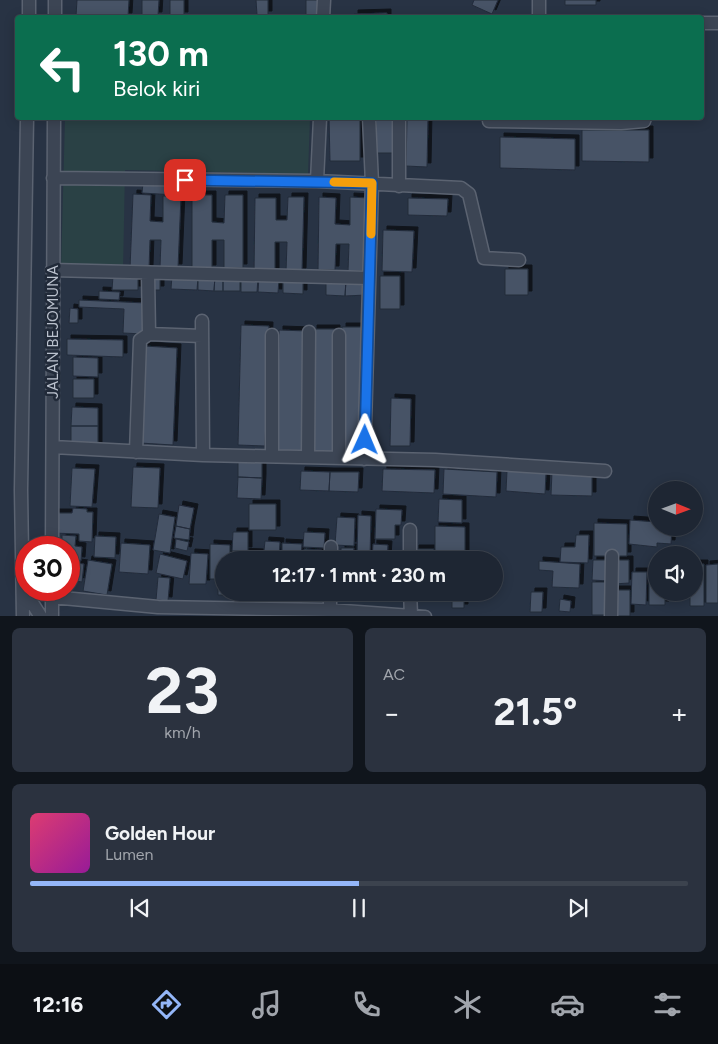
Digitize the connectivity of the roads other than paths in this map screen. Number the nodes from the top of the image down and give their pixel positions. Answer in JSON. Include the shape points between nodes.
{"nodes":[{"id":1,"x":29,"y":0,"type":"edge"},
{"id":2,"x":55,"y":0,"type":"edge"},
{"id":3,"x":324,"y":0,"type":"edge"},
{"id":4,"x":539,"y":0,"type":"edge"},
{"id":5,"x":29,"y":15,"type":"edge"},
{"id":6,"x":55,"y":15,"type":"edge"},
{"id":7,"x":323,"y":15,"type":"edge"},
{"id":8,"x":539,"y":15,"type":"edge"},
{"id":9,"x":704,"y":23,"type":"edge"},
{"id":10,"x":718,"y":23,"type":"edge"},
{"id":11,"x":27,"y":120,"type":"edge"},
{"id":12,"x":54,"y":120,"type":"edge"},
{"id":13,"x":320,"y":120,"type":"edge"},
{"id":14,"x":369,"y":120,"type":"edge"},
{"id":15,"x":399,"y":120,"type":"edge"},
{"id":16,"x":644,"y":120,"type":"edge"},
{"id":17,"x":489,"y":121,"type":"dead end"},
{"id":18,"x":53,"y":178,"type":"junction"},
{"id":19,"x":317,"y":181,"type":"junction"},
{"id":20,"x":372,"y":183,"type":"junction"},
{"id":21,"x":399,"y":186,"type":"junction"},
{"id":22,"x":519,"y":260,"type":"dead end"},
{"id":23,"x":52,"y":270,"type":"junction"},
{"id":24,"x":148,"y":274,"type":"junction"},
{"id":25,"x":369,"y":278,"type":"junction"},
{"id":26,"x":202,"y":321,"type":"dead end"},
{"id":27,"x":309,"y":332,"type":"dead end"},
{"id":28,"x":149,"y":334,"type":"junction"},
{"id":29,"x":339,"y":334,"type":"dead end"},
{"id":30,"x":272,"y":335,"type":"dead end"},
{"id":31,"x":202,"y":336,"type":"junction"},
{"id":32,"x":53,"y":448,"type":"junction"},
{"id":33,"x":136,"y":452,"type":"junction"},
{"id":34,"x":203,"y":455,"type":"junction"},
{"id":35,"x":272,"y":456,"type":"junction"},
{"id":36,"x":308,"y":457,"type":"junction"},
{"id":37,"x":339,"y":458,"type":"junction"},
{"id":38,"x":364,"y":458,"type":"junction"},
{"id":39,"x":605,"y":471,"type":"dead end"},
{"id":40,"x":410,"y":530,"type":"dead end"},
{"id":41,"x":22,"y":536,"type":"edge"},
{"id":42,"x":52,"y":536,"type":"edge"},
{"id":43,"x":331,"y":547,"type":"dead end"},
{"id":44,"x":331,"y":551,"type":"edge"},
{"id":45,"x":410,"y":551,"type":"edge"},
{"id":46,"x":612,"y":556,"type":"dead end"},
{"id":47,"x":80,"y":598,"type":"edge"},
{"id":48,"x":24,"y":601,"type":"edge"},
{"id":49,"x":32,"y":601,"type":"edge"},
{"id":50,"x":52,"y":601,"type":"edge"},
{"id":51,"x":330,"y":601,"type":"edge"},
{"id":52,"x":408,"y":601,"type":"edge"},
{"id":53,"x":330,"y":610,"type":"junction"},
{"id":54,"x":158,"y":612,"type":"edge"},
{"id":55,"x":23,"y":616,"type":"edge"},
{"id":56,"x":42,"y":616,"type":"edge"},
{"id":57,"x":52,"y":616,"type":"edge"},
{"id":58,"x":405,"y":616,"type":"edge"},
{"id":59,"x":425,"y":616,"type":"edge"},
{"id":60,"x":611,"y":616,"type":"edge"}],
"edges":[{"from":1,"to":5,"type":"street"},
{"from":2,"to":6,"type":"street"},
{"from":3,"to":7,"type":"street"},
{"from":4,"to":8,"type":"street"},
{"from":9,"to":10,"type":"street"},
{"from":11,"to":41,"type":"street"},
{"from":12,"to":18,"type":"street","name":"JALAN BEJOMUNA"},
{"from":13,"to":19,"type":"street"},
{"from":14,"to":20,"type":"street"},
{"from":15,"to":21,"type":"street"},
{"from":16,"to":17,"type":"street","via":[[621,123]]},
{"from":18,"to":19,"type":"street"},
{"from":18,"to":23,"type":"street","name":"JALAN BEJOMUNA"},
{"from":19,"to":20,"type":"street"},
{"from":20,"to":21,"type":"street"},
{"from":20,"to":25,"type":"street"},
{"from":21,"to":22,"type":"street","via":[[461,188],[469,194],[484,258]]},
{"from":23,"to":24,"type":"street"},
{"from":23,"to":32,"type":"street","name":"JALAN BEJOMUNA"},
{"from":24,"to":25,"type":"street"},
{"from":24,"to":28,"type":"street"},
{"from":25,"to":38,"type":"street"},
{"from":26,"to":31,"type":"street"},
{"from":27,"to":36,"type":"street"},
{"from":28,"to":31,"type":"street"},
{"from":28,"to":33,"type":"street","via":[[140,340]]},
{"from":29,"to":37,"type":"street"},
{"from":30,"to":35,"type":"street"},
{"from":31,"to":34,"type":"street"},
{"from":32,"to":33,"type":"street"},
{"from":32,"to":42,"type":"street","name":"JALAN BEJOMUNA"},
{"from":33,"to":34,"type":"street"},
{"from":34,"to":35,"type":"street"},
{"from":35,"to":36,"type":"street"},
{"from":36,"to":37,"type":"street"},
{"from":37,"to":38,"type":"street"},
{"from":38,"to":39,"type":"street"},
{"from":40,"to":45,"type":"street"},
{"from":43,"to":44,"type":"street"},
{"from":46,"to":60,"type":"street"},
{"from":47,"to":54,"type":"street"},
{"from":48,"to":55,"type":"street"},
{"from":49,"to":56,"type":"street"},
{"from":50,"to":57,"type":"street"},
{"from":51,"to":53,"type":"street"},
{"from":52,"to":58,"type":"street"},
{"from":53,"to":54,"type":"street"},
{"from":53,"to":58,"type":"street"},
{"from":58,"to":59,"type":"street"}]}
